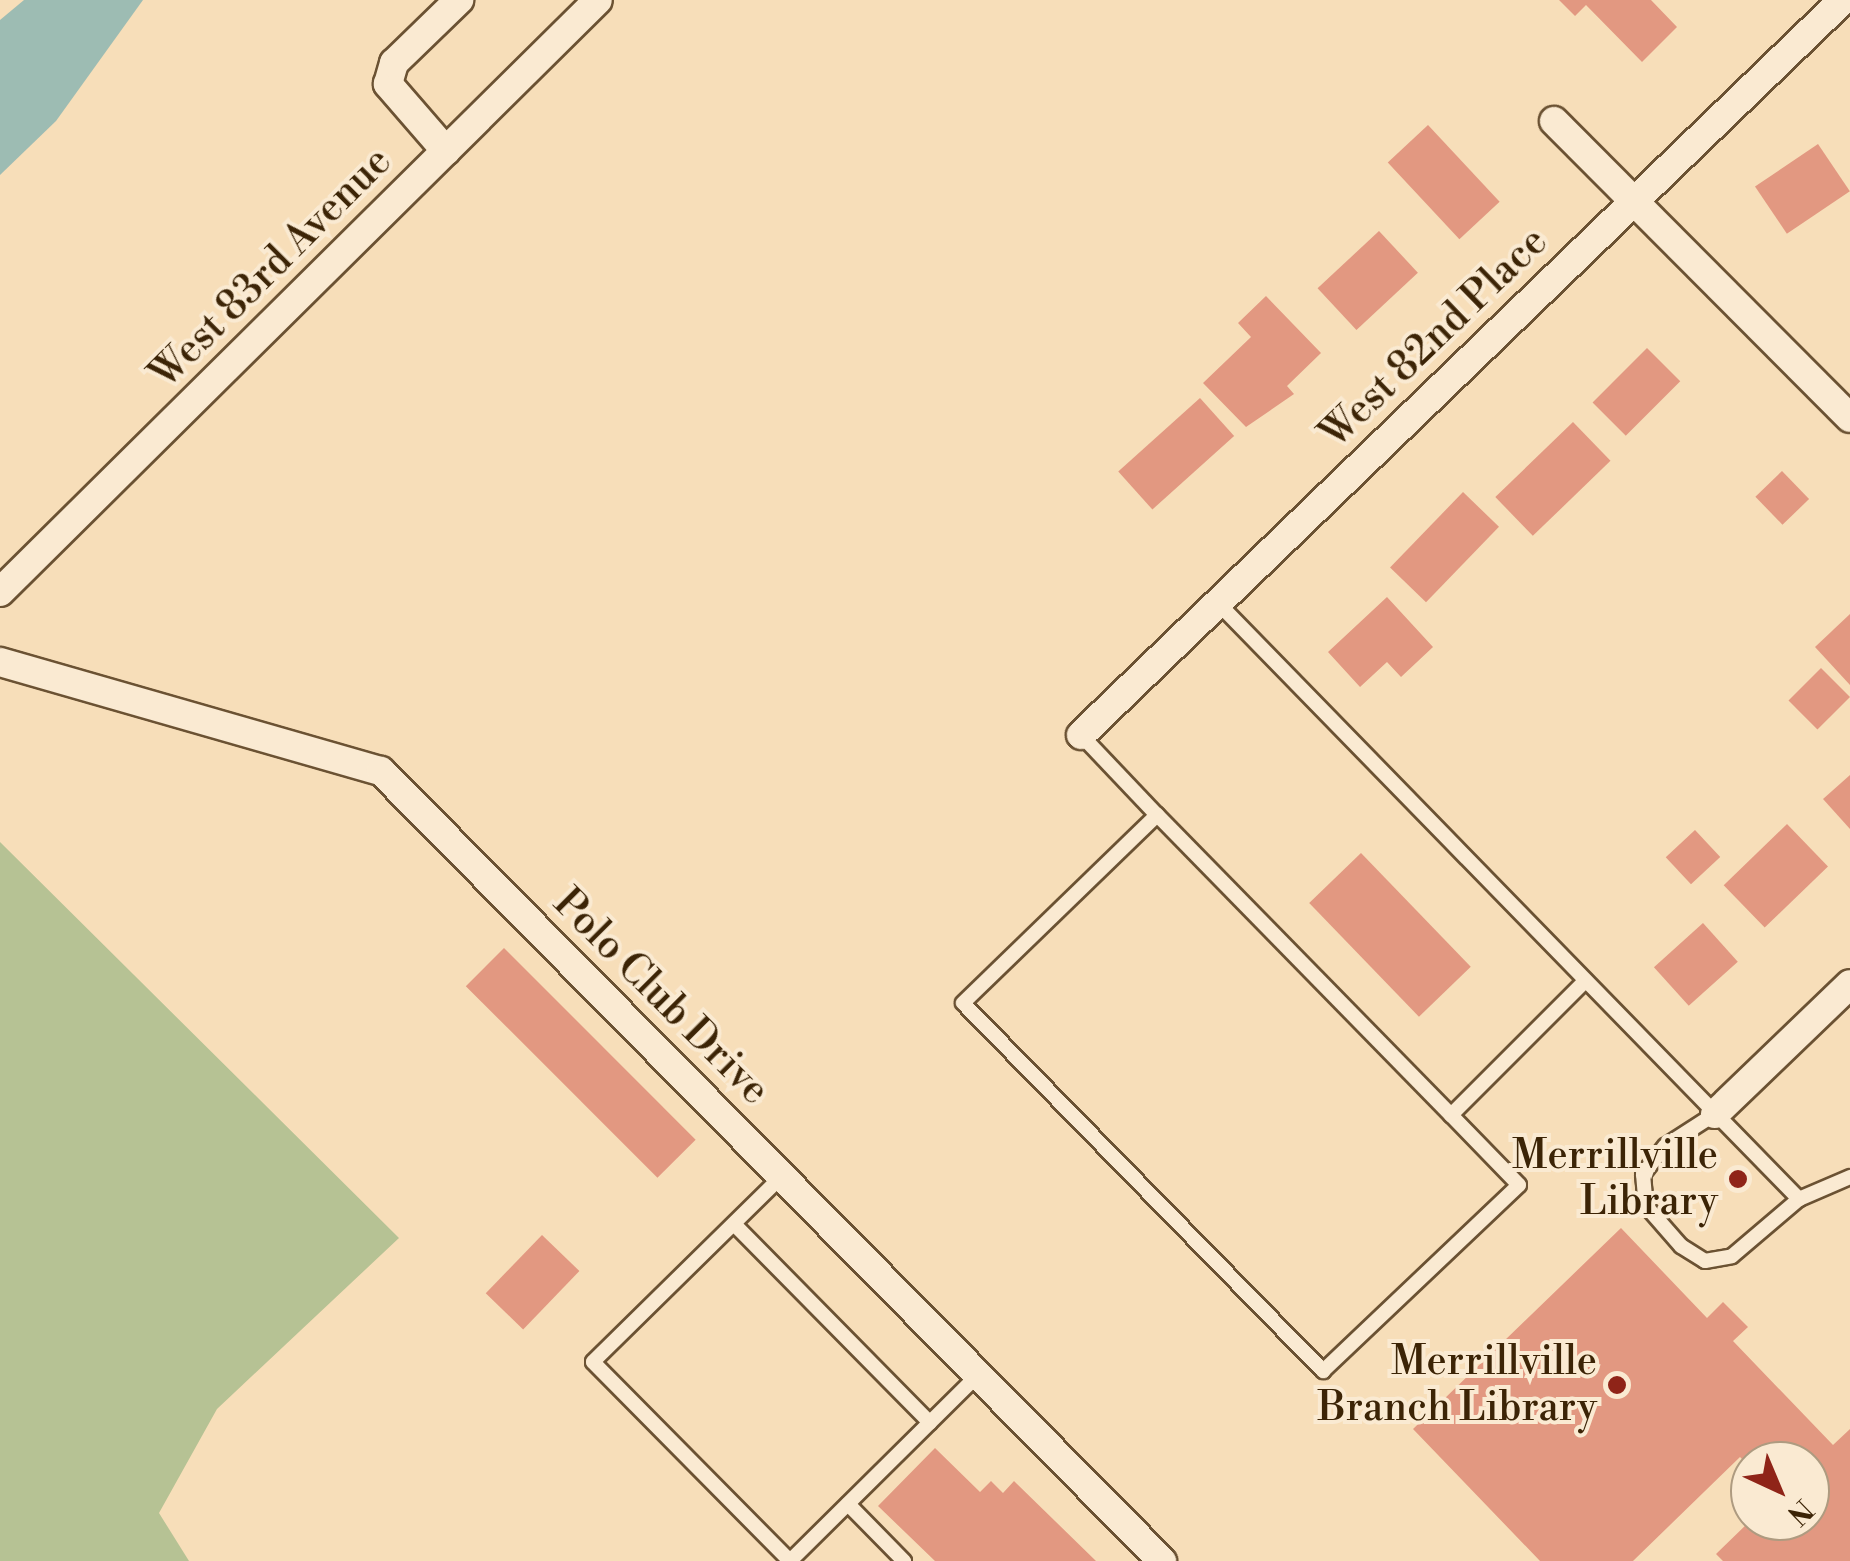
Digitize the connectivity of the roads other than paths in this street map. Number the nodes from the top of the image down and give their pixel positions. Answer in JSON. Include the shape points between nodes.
{"nodes":[{"id":1,"x":459,"y":0,"type":"edge"},
{"id":2,"x":598,"y":0,"type":"edge"},
{"id":3,"x":1843,"y":0,"type":"edge"},
{"id":4,"x":1554,"y":121,"type":"dead end"},
{"id":5,"x":446,"y":151,"type":"junction"},
{"id":6,"x":1632,"y":203,"type":"junction"},
{"id":7,"x":1850,"y":418,"type":"edge"},
{"id":8,"x":0,"y":592,"type":"edge"},
{"id":9,"x":1217,"y":602,"type":"junction"},
{"id":10,"x":0,"y":662,"type":"edge"},
{"id":11,"x":1081,"y":735,"type":"joint"},
{"id":12,"x":1157,"y":815,"type":"junction"},
{"id":13,"x":1585,"y":981,"type":"junction"},
{"id":14,"x":1850,"y":984,"type":"edge"},
{"id":15,"x":1715,"y":1114,"type":"junction"},
{"id":16,"x":1451,"y":1115,"type":"junction"},
{"id":17,"x":782,"y":1176,"type":"junction"},
{"id":18,"x":1850,"y":1177,"type":"edge"},
{"id":19,"x":1799,"y":1199,"type":"junction"},
{"id":20,"x":734,"y":1224,"type":"junction"},
{"id":21,"x":978,"y":1375,"type":"junction"},
{"id":22,"x":930,"y":1423,"type":"junction"},
{"id":23,"x":848,"y":1504,"type":"junction"},
{"id":24,"x":790,"y":1561,"type":"edge"},
{"id":25,"x":904,"y":1561,"type":"edge"},
{"id":26,"x":1162,"y":1561,"type":"edge"}],
"edges":[{"from":1,"to":5,"type":"street","via":[[394,63],[388,84]]},
{"from":2,"to":5,"type":"street","name":"West 83rd Avenue"},
{"from":3,"to":6,"type":"street","name":"West 82nd Place"},
{"from":4,"to":6,"type":"street"},
{"from":5,"to":8,"type":"street","name":"West 83rd Avenue"},
{"from":6,"to":7,"type":"street"},
{"from":6,"to":9,"type":"street","name":"West 82nd Place"},
{"from":9,"to":11,"type":"street","name":"West 82nd Place"},
{"from":9,"to":13,"type":"lane"},
{"from":10,"to":17,"type":"street","name":"Polo Club Drive","via":[[381,771]]},
{"from":11,"to":12,"type":"lane"},
{"from":12,"to":16,"type":"lane"},
{"from":12,"to":16,"type":"lane","via":[[963,1003],[1323,1371],[1518,1185]]},
{"from":13,"to":15,"type":"lane"},
{"from":13,"to":16,"type":"lane"},
{"from":14,"to":15,"type":"street"},
{"from":15,"to":19,"type":"lane"},
{"from":15,"to":19,"type":"lane","via":[[1665,1146],[1643,1174],[1646,1206],[1681,1246],[1705,1261],[1732,1256]]},
{"from":17,"to":20,"type":"lane"},
{"from":17,"to":21,"type":"street","name":"Polo Club Drive"},
{"from":18,"to":19,"type":"lane"},
{"from":20,"to":22,"type":"lane"},
{"from":20,"to":24,"type":"lane","via":[[593,1362]]},
{"from":21,"to":22,"type":"lane"},
{"from":21,"to":26,"type":"street","name":"Polo Club Drive"},
{"from":22,"to":23,"type":"lane"},
{"from":23,"to":24,"type":"lane"},
{"from":23,"to":25,"type":"lane"}]}
